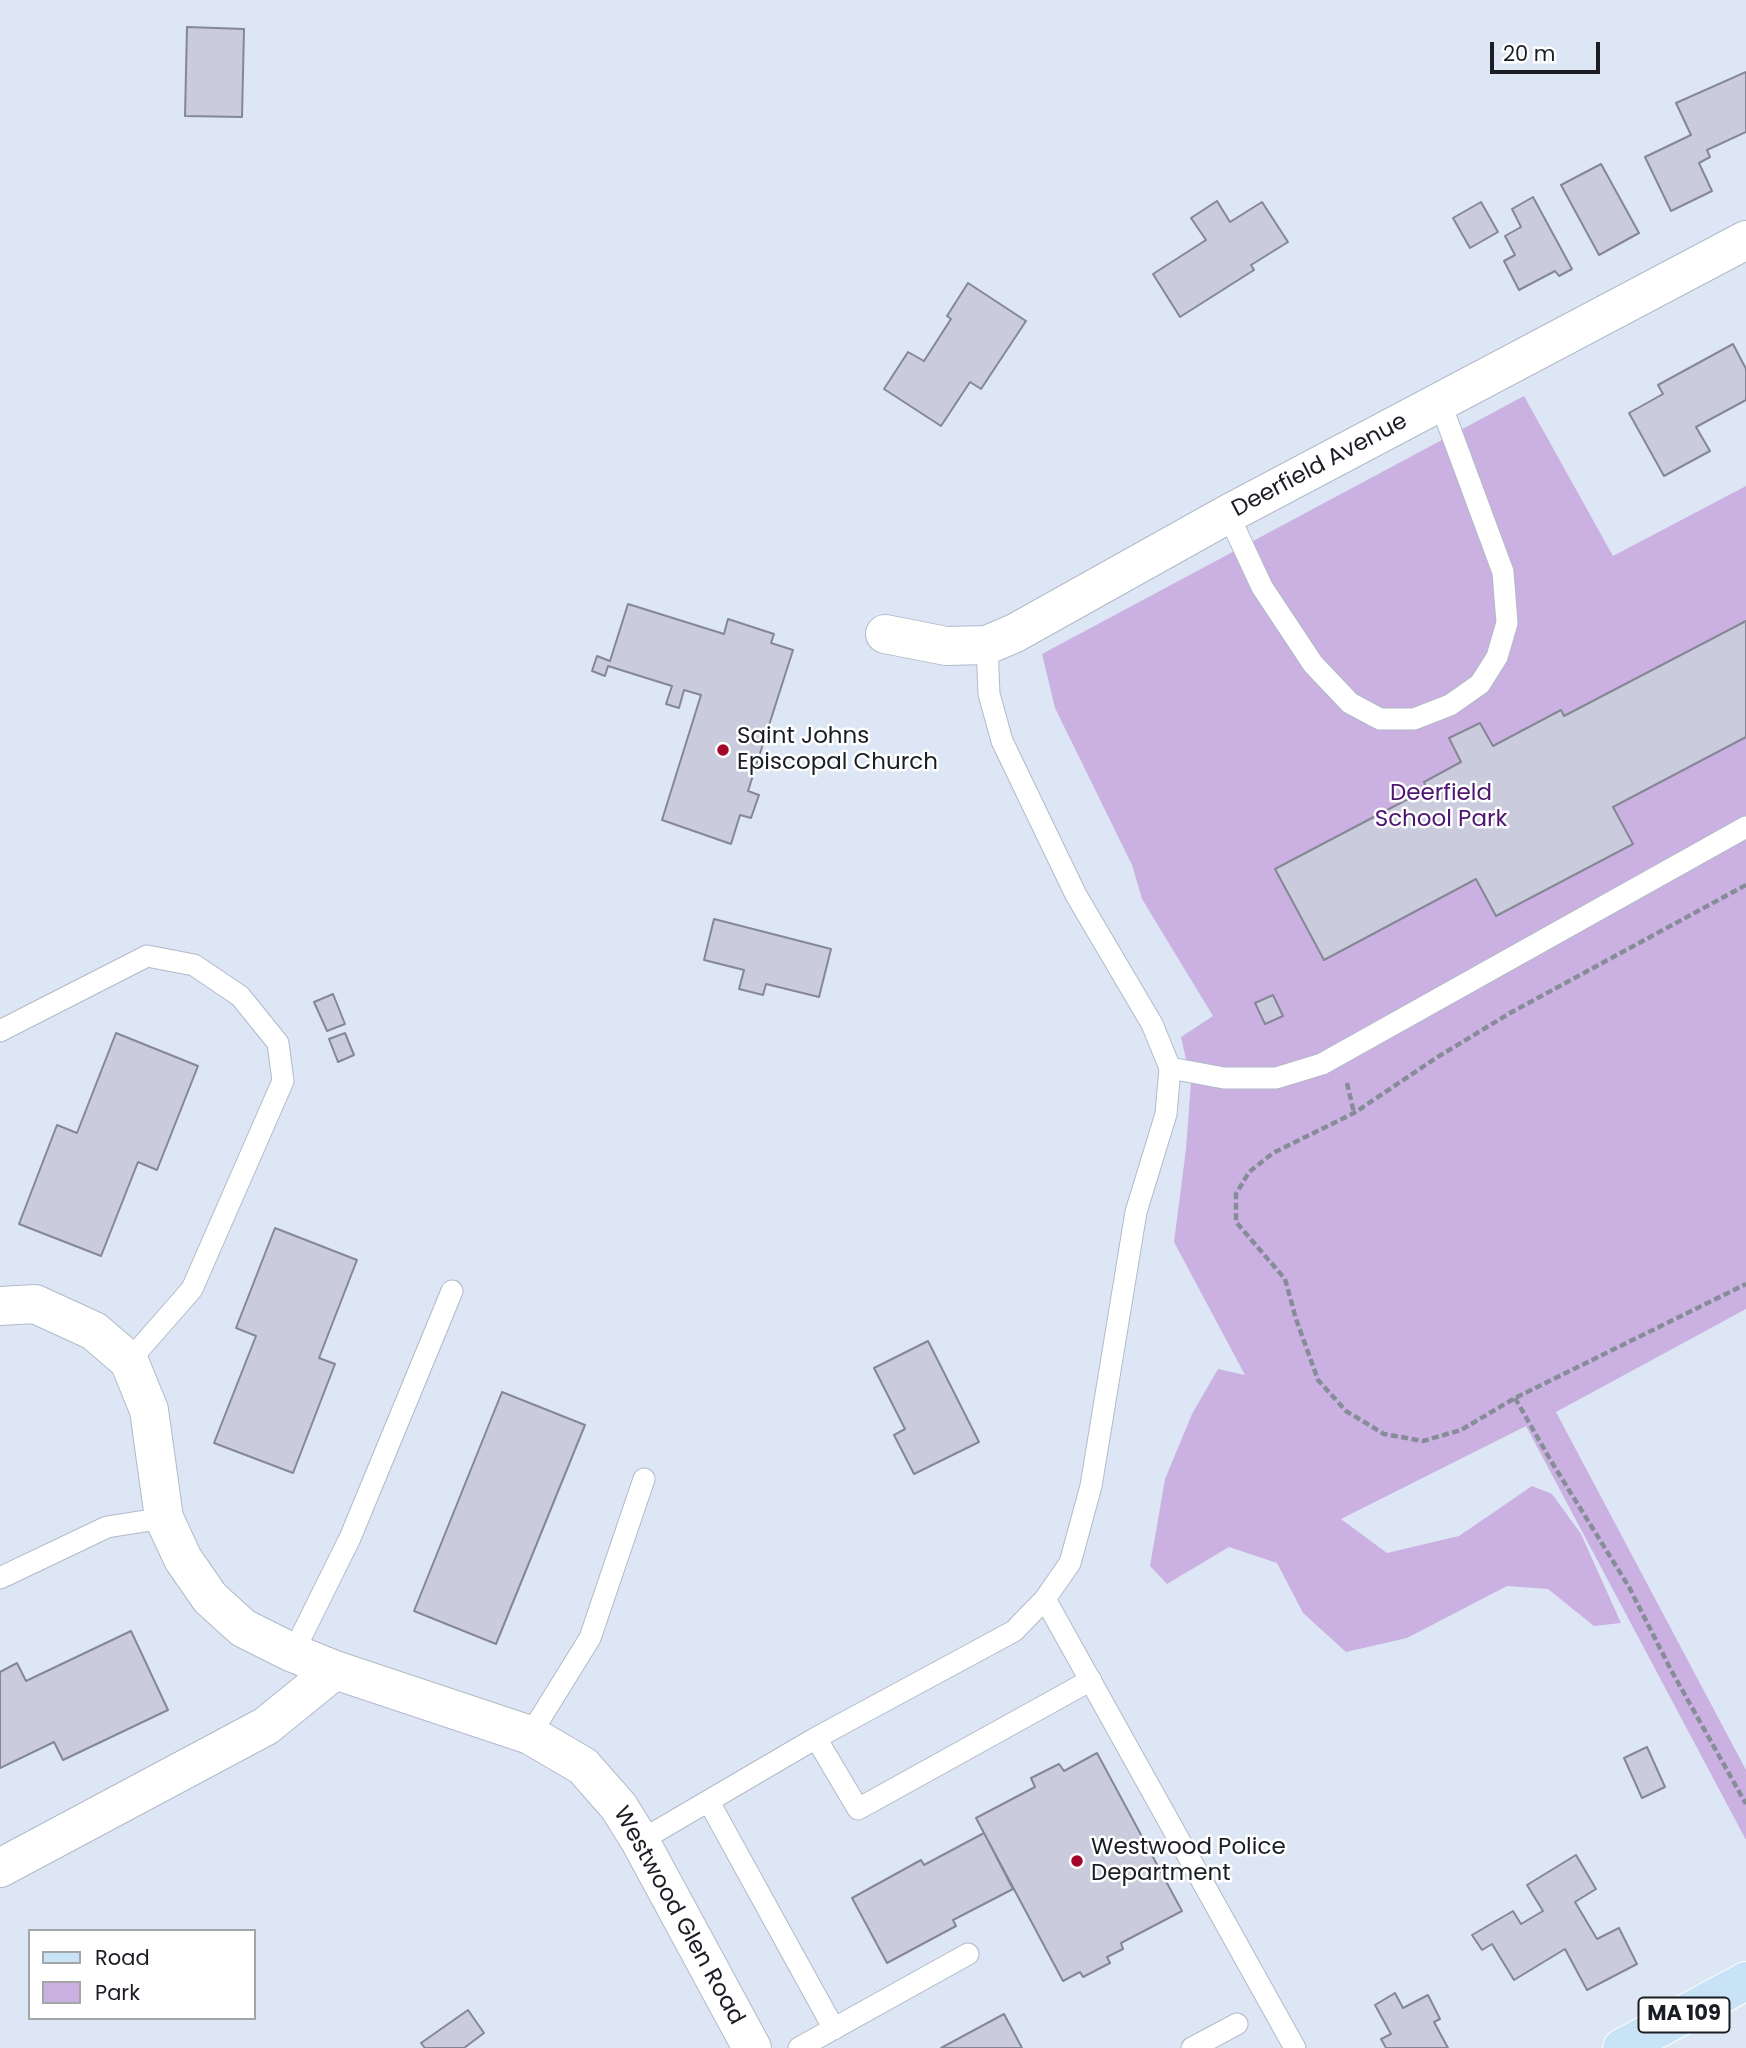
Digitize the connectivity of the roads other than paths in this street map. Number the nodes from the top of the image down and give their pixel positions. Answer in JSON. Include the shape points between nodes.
{"nodes":[{"id":1,"x":1746,"y":240,"type":"edge"},
{"id":2,"x":1440,"y":402,"type":"junction"},
{"id":3,"x":1228,"y":514,"type":"junction"},
{"id":4,"x":885,"y":634,"type":"dead end"},
{"id":5,"x":987,"y":645,"type":"junction"},
{"id":6,"x":1746,"y":827,"type":"edge"},
{"id":7,"x":0,"y":1031,"type":"edge"},
{"id":8,"x":1170,"y":1068,"type":"junction"},
{"id":9,"x":452,"y":1291,"type":"dead end"},
{"id":10,"x":0,"y":1306,"type":"edge"},
{"id":11,"x":129,"y":1361,"type":"junction"},
{"id":12,"x":644,"y":1479,"type":"dead end"},
{"id":13,"x":164,"y":1518,"type":"junction"},
{"id":14,"x":0,"y":1578,"type":"edge"},
{"id":15,"x":1045,"y":1599,"type":"junction"},
{"id":16,"x":293,"y":1653,"type":"junction"},
{"id":17,"x":335,"y":1670,"type":"junction"},
{"id":18,"x":1091,"y":1680,"type":"junction"},
{"id":19,"x":530,"y":1735,"type":"junction"},
{"id":20,"x":816,"y":1738,"type":"junction"},
{"id":21,"x":709,"y":1802,"type":"junction"},
{"id":22,"x":640,"y":1841,"type":"junction"},
{"id":23,"x":0,"y":1868,"type":"edge"},
{"id":24,"x":968,"y":1954,"type":"dead end"},
{"id":25,"x":1746,"y":1981,"type":"edge"},
{"id":26,"x":1237,"y":2024,"type":"dead end"},
{"id":27,"x":834,"y":2029,"type":"junction"},
{"id":28,"x":752,"y":2048,"type":"edge"},
{"id":29,"x":799,"y":2048,"type":"edge"},
{"id":30,"x":1192,"y":2048,"type":"edge"},
{"id":31,"x":1294,"y":2048,"type":"edge"},
{"id":32,"x":1622,"y":2048,"type":"edge"}],
"edges":[{"from":1,"to":2,"type":"street","name":"Deerfield Avenue"},
{"from":2,"to":3,"type":"street","name":"Deerfield Avenue"},
{"from":2,"to":3,"type":"lane","via":[[1503,572],[1507,623],[1497,657],[1480,684],[1450,705],[1413,719],[1380,719],[1350,703],[1312,664],[1262,587]]},
{"from":3,"to":5,"type":"street","name":"Deerfield Avenue"},
{"from":4,"to":5,"type":"street","name":"Deerfield Avenue","via":[[946,646]]},
{"from":5,"to":8,"type":"lane","via":[[989,694],[1002,741],[1076,895],[1152,1024]]},
{"from":6,"to":8,"type":"lane","via":[[1322,1064],[1276,1078],[1224,1078]]},
{"from":7,"to":11,"type":"lane","via":[[147,956],[194,965],[240,996],[278,1043],[283,1081],[192,1289]]},
{"from":8,"to":15,"type":"lane","via":[[1166,1114],[1136,1212],[1091,1486],[1070,1563]]},
{"from":9,"to":16,"type":"lane","via":[[350,1538]]},
{"from":10,"to":11,"type":"street","name":"Westwood Glen Road","via":[[35,1304],[94,1331]]},
{"from":11,"to":13,"type":"street","name":"Westwood Glen Road","via":[[149,1410]]},
{"from":12,"to":19,"type":"lane","via":[[590,1638]]},
{"from":13,"to":14,"type":"lane","via":[[107,1527]]},
{"from":13,"to":16,"type":"street","name":"Westwood Glen Road","via":[[183,1559],[210,1598],[243,1628]]},
{"from":15,"to":18,"type":"lane"},
{"from":15,"to":20,"type":"lane","via":[[1014,1631]]},
{"from":16,"to":17,"type":"street","name":"Westwood Glen Road"},
{"from":17,"to":19,"type":"street","name":"Westwood Glen Road"},
{"from":17,"to":23,"type":"street","via":[[266,1726]]},
{"from":18,"to":20,"type":"lane","via":[[858,1809]]},
{"from":18,"to":31,"type":"lane"},
{"from":19,"to":22,"type":"street","name":"Westwood Glen Road","via":[[583,1766],[619,1807]]},
{"from":20,"to":21,"type":"lane"},
{"from":21,"to":22,"type":"lane"},
{"from":21,"to":27,"type":"lane"},
{"from":22,"to":28,"type":"street","name":"Westwood Glen Road"},
{"from":24,"to":27,"type":"lane"},
{"from":25,"to":32,"type":"main road","number":"MA 109"},
{"from":26,"to":30,"type":"lane"},
{"from":27,"to":29,"type":"lane"}]}
